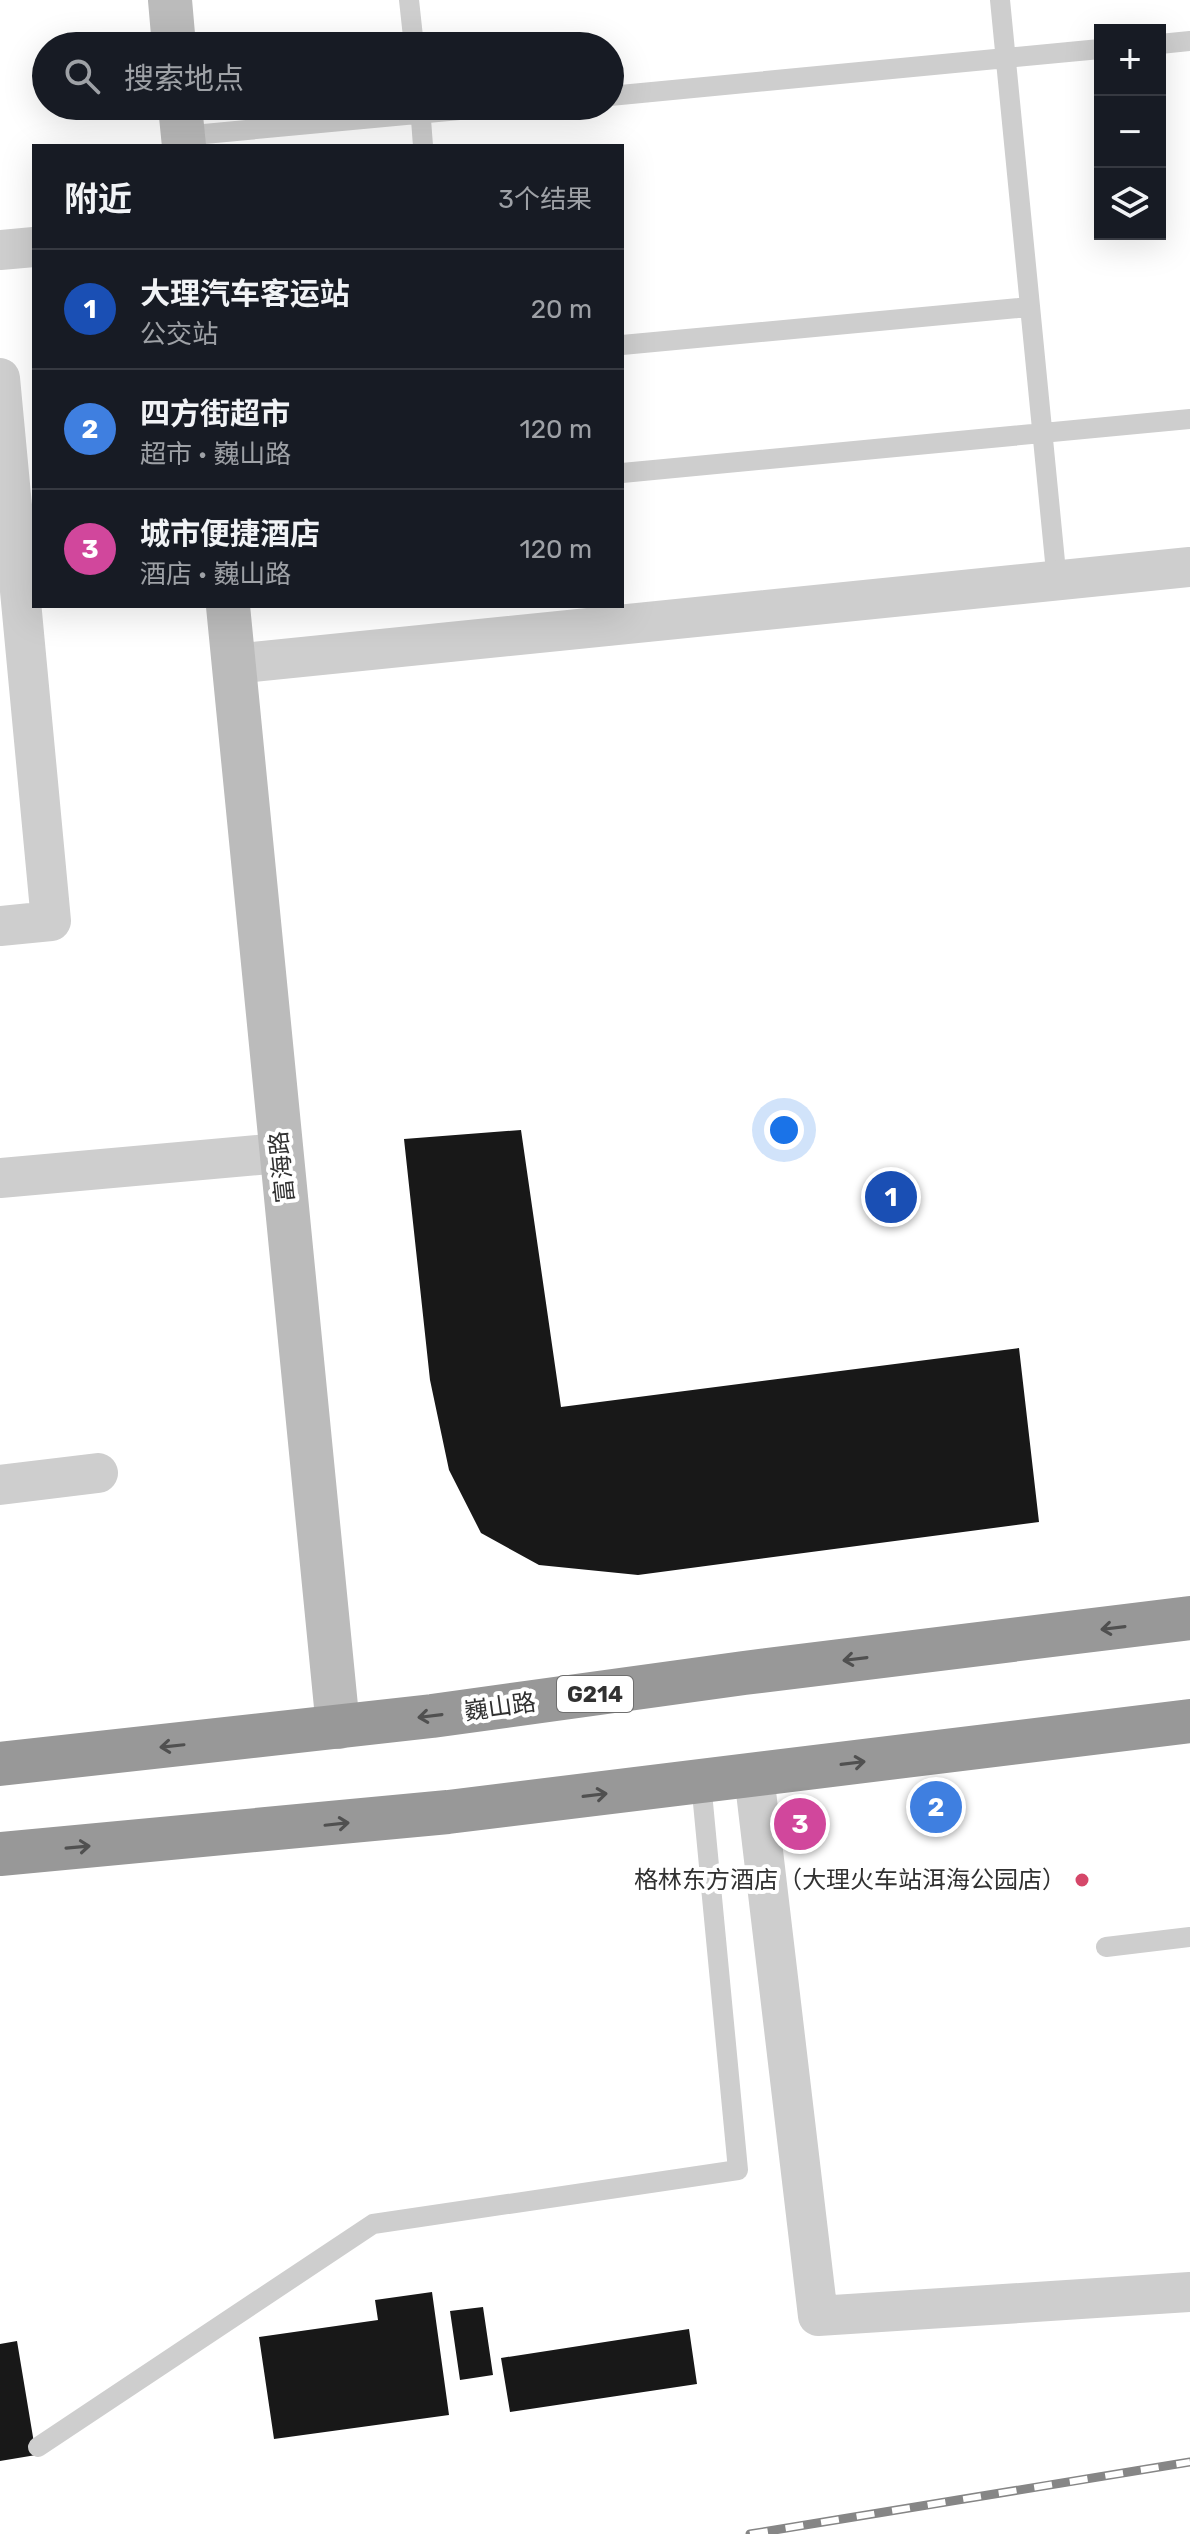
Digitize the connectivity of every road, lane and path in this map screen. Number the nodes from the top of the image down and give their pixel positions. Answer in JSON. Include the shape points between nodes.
{"nodes":[{"id":1,"x":170,"y":0,"type":"edge"},
{"id":2,"x":409,"y":0,"type":"edge"},
{"id":3,"x":1000,"y":0,"type":"edge"},
{"id":4,"x":173,"y":32,"type":"edge"},
{"id":5,"x":412,"y":32,"type":"edge"},
{"id":6,"x":1190,"y":41,"type":"edge"},
{"id":7,"x":1166,"y":43,"type":"edge"},
{"id":8,"x":1094,"y":50,"type":"edge"},
{"id":9,"x":1005,"y":58,"type":"junction"},
{"id":10,"x":624,"y":95,"type":"edge"},
{"id":11,"x":295,"y":120,"type":"edge"},
{"id":12,"x":421,"y":120,"type":"edge"},
{"id":13,"x":182,"y":129,"type":"edge"},
{"id":14,"x":423,"y":144,"type":"edge"},
{"id":15,"x":32,"y":247,"type":"edge"},
{"id":16,"x":0,"y":250,"type":"edge"},
{"id":17,"x":1029,"y":307,"type":"junction"},
{"id":18,"x":624,"y":345,"type":"edge"},
{"id":19,"x":0,"y":378,"type":"edge"},
{"id":20,"x":1190,"y":419,"type":"edge"},
{"id":21,"x":1042,"y":433,"type":"junction"},
{"id":22,"x":624,"y":473,"type":"edge"},
{"id":23,"x":1190,"y":567,"type":"edge"},
{"id":24,"x":1057,"y":582,"type":"junction"},
{"id":25,"x":228,"y":608,"type":"edge"},
{"id":26,"x":233,"y":664,"type":"junction"},
{"id":27,"x":0,"y":926,"type":"edge"},
{"id":28,"x":280,"y":1153,"type":"junction"},
{"id":29,"x":0,"y":1178,"type":"edge"},
{"id":30,"x":98,"y":1473,"type":"dead end"},
{"id":31,"x":0,"y":1485,"type":"edge"},
{"id":32,"x":1190,"y":1618,"type":"edge"},
{"id":33,"x":1190,"y":1721,"type":"edge"},
{"id":34,"x":338,"y":1727,"type":"junction"},
{"id":35,"x":0,"y":1764,"type":"edge"},
{"id":36,"x":754,"y":1775,"type":"junction"},
{"id":37,"x":701,"y":1782,"type":"junction"},
{"id":38,"x":0,"y":1854,"type":"edge"},
{"id":39,"x":1190,"y":1937,"type":"edge"},
{"id":40,"x":1106,"y":1947,"type":"dead end"},
{"id":41,"x":1190,"y":2292,"type":"edge"},
{"id":42,"x":38,"y":2447,"type":"dead end"}],
"edges":[{"from":1,"to":4,"type":"street"},
{"from":2,"to":5,"type":"lane"},
{"from":3,"to":9,"type":"lane"},
{"from":6,"to":7,"type":"lane"},
{"from":8,"to":9,"type":"lane"},
{"from":9,"to":10,"type":"lane"},
{"from":9,"to":17,"type":"lane"},
{"from":11,"to":13,"type":"lane"},
{"from":12,"to":14,"type":"lane"},
{"from":15,"to":16,"type":"street"},
{"from":17,"to":18,"type":"lane"},
{"from":17,"to":21,"type":"lane"},
{"from":19,"to":27,"type":"street","via":[[51,921]]},
{"from":20,"to":21,"type":"lane"},
{"from":21,"to":22,"type":"lane"},
{"from":21,"to":24,"type":"lane"},
{"from":23,"to":24,"type":"street"},
{"from":24,"to":26,"type":"street"},
{"from":25,"to":26,"type":"street","name":"富海路"},
{"from":26,"to":28,"type":"street","name":"富海路"},
{"from":28,"to":29,"type":"street"},
{"from":28,"to":34,"type":"street","name":"富海路"},
{"from":30,"to":31,"type":"street"},
{"from":32,"to":34,"type":"highway","name":"巍山路","number":"G214","one_way":true},
{"from":36,"to":33,"type":"highway","one_way":true},
{"from":34,"to":35,"type":"highway","name":"巍山路","number":"G214","one_way":true},
{"from":36,"to":37,"type":"highway"},
{"from":36,"to":41,"type":"street","via":[[818,2316]]},
{"from":38,"to":37,"type":"highway","one_way":true,"via":[[325,1825]]},
{"from":37,"to":42,"type":"lane","via":[[738,2170],[373,2224]]},
{"from":39,"to":40,"type":"lane"}]}
